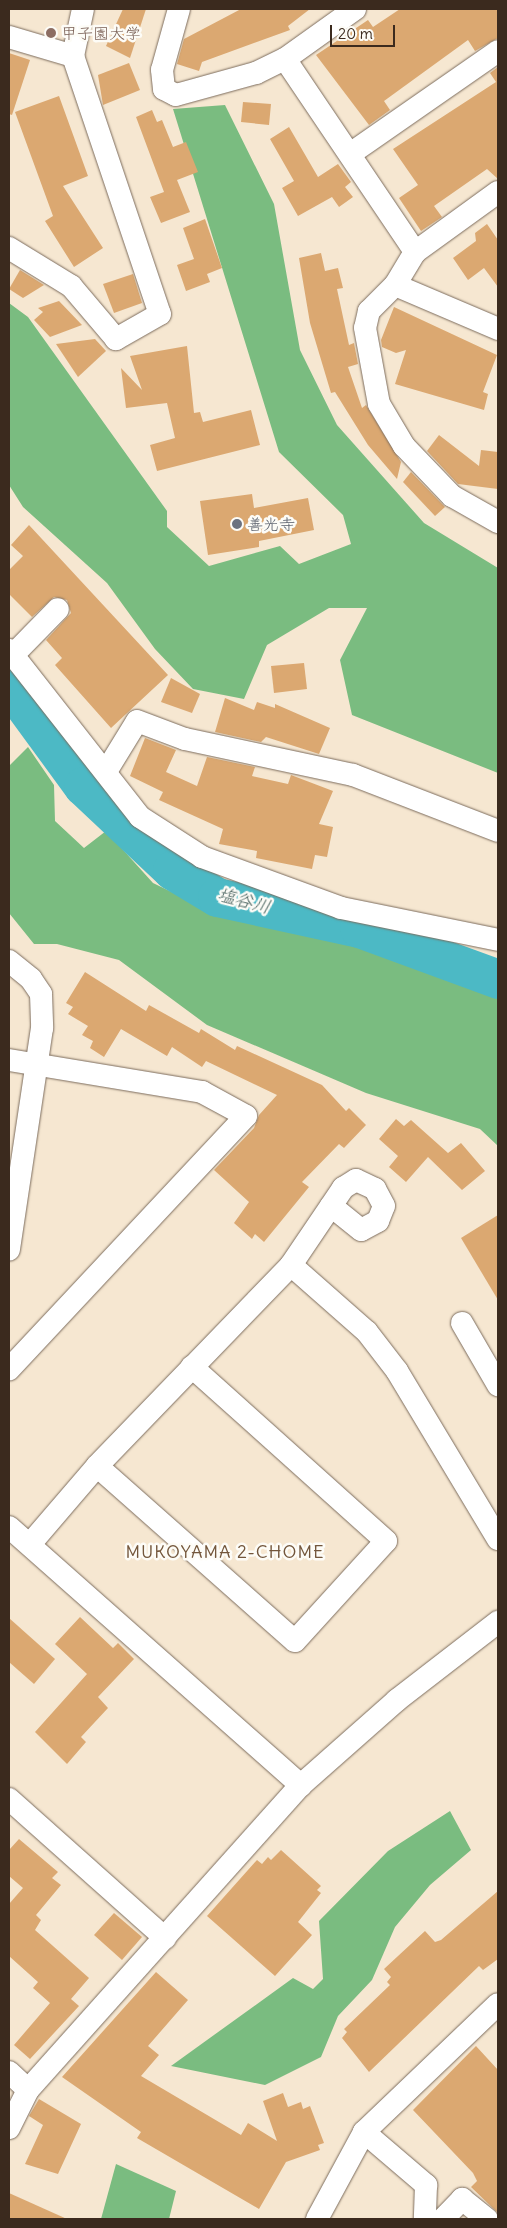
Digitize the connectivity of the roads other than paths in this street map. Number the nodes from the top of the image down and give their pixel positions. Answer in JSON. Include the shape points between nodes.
{"nodes":[{"id":1,"x":83,"y":9,"type":"edge"},
{"id":2,"x":179,"y":9,"type":"edge"},
{"id":3,"x":355,"y":9,"type":"edge"},
{"id":4,"x":9,"y":37,"type":"edge"},
{"id":5,"x":498,"y":51,"type":"edge"},
{"id":6,"x":73,"y":56,"type":"junction"},
{"id":7,"x":286,"y":59,"type":"junction"},
{"id":8,"x":350,"y":154,"type":"junction"},
{"id":9,"x":498,"y":192,"type":"edge"},
{"id":10,"x":9,"y":248,"type":"edge"},
{"id":11,"x":414,"y":252,"type":"junction"},
{"id":12,"x":395,"y":285,"type":"junction"},
{"id":13,"x":498,"y":329,"type":"edge"},
{"id":14,"x":498,"y":522,"type":"edge"},
{"id":15,"x":58,"y":609,"type":"dead end"},
{"id":16,"x":11,"y":652,"type":"edge"},
{"id":17,"x":107,"y":770,"type":"junction"},
{"id":18,"x":498,"y":831,"type":"edge"},
{"id":19,"x":498,"y":940,"type":"edge"},
{"id":20,"x":9,"y":961,"type":"edge"},
{"id":21,"x":9,"y":1060,"type":"edge"},
{"id":22,"x":38,"y":1063,"type":"junction"},
{"id":23,"x":331,"y":1206,"type":"dead end"},
{"id":24,"x":9,"y":1250,"type":"edge"},
{"id":25,"x":291,"y":1265,"type":"junction"},
{"id":26,"x":462,"y":1323,"type":"dead end"},
{"id":27,"x":192,"y":1367,"type":"junction"},
{"id":28,"x":9,"y":1369,"type":"edge"},
{"id":29,"x":498,"y":1385,"type":"edge"},
{"id":30,"x":98,"y":1466,"type":"junction"},
{"id":31,"x":9,"y":1527,"type":"edge"},
{"id":32,"x":498,"y":1539,"type":"edge"},
{"id":33,"x":31,"y":1543,"type":"junction"},
{"id":34,"x":498,"y":1622,"type":"edge"},
{"id":35,"x":301,"y":1785,"type":"junction"},
{"id":36,"x":9,"y":1800,"type":"edge"},
{"id":37,"x":165,"y":1938,"type":"junction"},
{"id":38,"x":498,"y":2004,"type":"edge"},
{"id":39,"x":9,"y":2072,"type":"edge"},
{"id":40,"x":28,"y":2090,"type":"junction"},
{"id":41,"x":9,"y":2128,"type":"edge"},
{"id":42,"x":364,"y":2132,"type":"junction"},
{"id":43,"x":318,"y":2219,"type":"edge"},
{"id":44,"x":425,"y":2219,"type":"edge"},
{"id":45,"x":443,"y":2219,"type":"edge"},
{"id":46,"x":487,"y":2219,"type":"edge"}],
"edges":[{"from":1,"to":6,"type":"street"},
{"from":2,"to":7,"type":"street","via":[[162,70],[164,89],[176,95],[256,73]]},
{"from":3,"to":7,"type":"street"},
{"from":4,"to":6,"type":"street"},
{"from":5,"to":8,"type":"street"},
{"from":6,"to":10,"type":"street","via":[[160,314],[116,339],[72,286]]},
{"from":7,"to":8,"type":"street"},
{"from":8,"to":11,"type":"street"},
{"from":9,"to":11,"type":"street"},
{"from":11,"to":12,"type":"street"},
{"from":12,"to":13,"type":"street"},
{"from":12,"to":14,"type":"street","via":[[369,311],[365,328],[379,404],[404,446],[452,496]]},
{"from":15,"to":16,"type":"street"},
{"from":16,"to":17,"type":"street"},
{"from":17,"to":18,"type":"street","via":[[137,721],[185,739],[353,775]]},
{"from":17,"to":19,"type":"street","via":[[140,817],[202,857],[341,908]]},
{"from":20,"to":22,"type":"street","via":[[31,979],[41,994]]},
{"from":21,"to":22,"type":"street"},
{"from":22,"to":24,"type":"street"},
{"from":22,"to":28,"type":"street","via":[[202,1092],[246,1116]]},
{"from":23,"to":25,"type":"street"},
{"from":25,"to":27,"type":"street"},
{"from":25,"to":32,"type":"street","via":[[367,1332],[397,1372]]},
{"from":26,"to":29,"type":"street"},
{"from":27,"to":30,"type":"street"},
{"from":27,"to":30,"type":"street","via":[[386,1541],[295,1641]]},
{"from":30,"to":33,"type":"street"},
{"from":31,"to":33,"type":"street"},
{"from":33,"to":35,"type":"street"},
{"from":34,"to":35,"type":"street","via":[[397,1700]]},
{"from":35,"to":37,"type":"street"},
{"from":36,"to":37,"type":"street"},
{"from":37,"to":40,"type":"street"},
{"from":38,"to":42,"type":"street"},
{"from":39,"to":40,"type":"street"},
{"from":40,"to":41,"type":"street"},
{"from":42,"to":43,"type":"street"},
{"from":42,"to":44,"type":"street","via":[[426,2185]]},
{"from":45,"to":46,"type":"street","via":[[462,2200]]}]}
